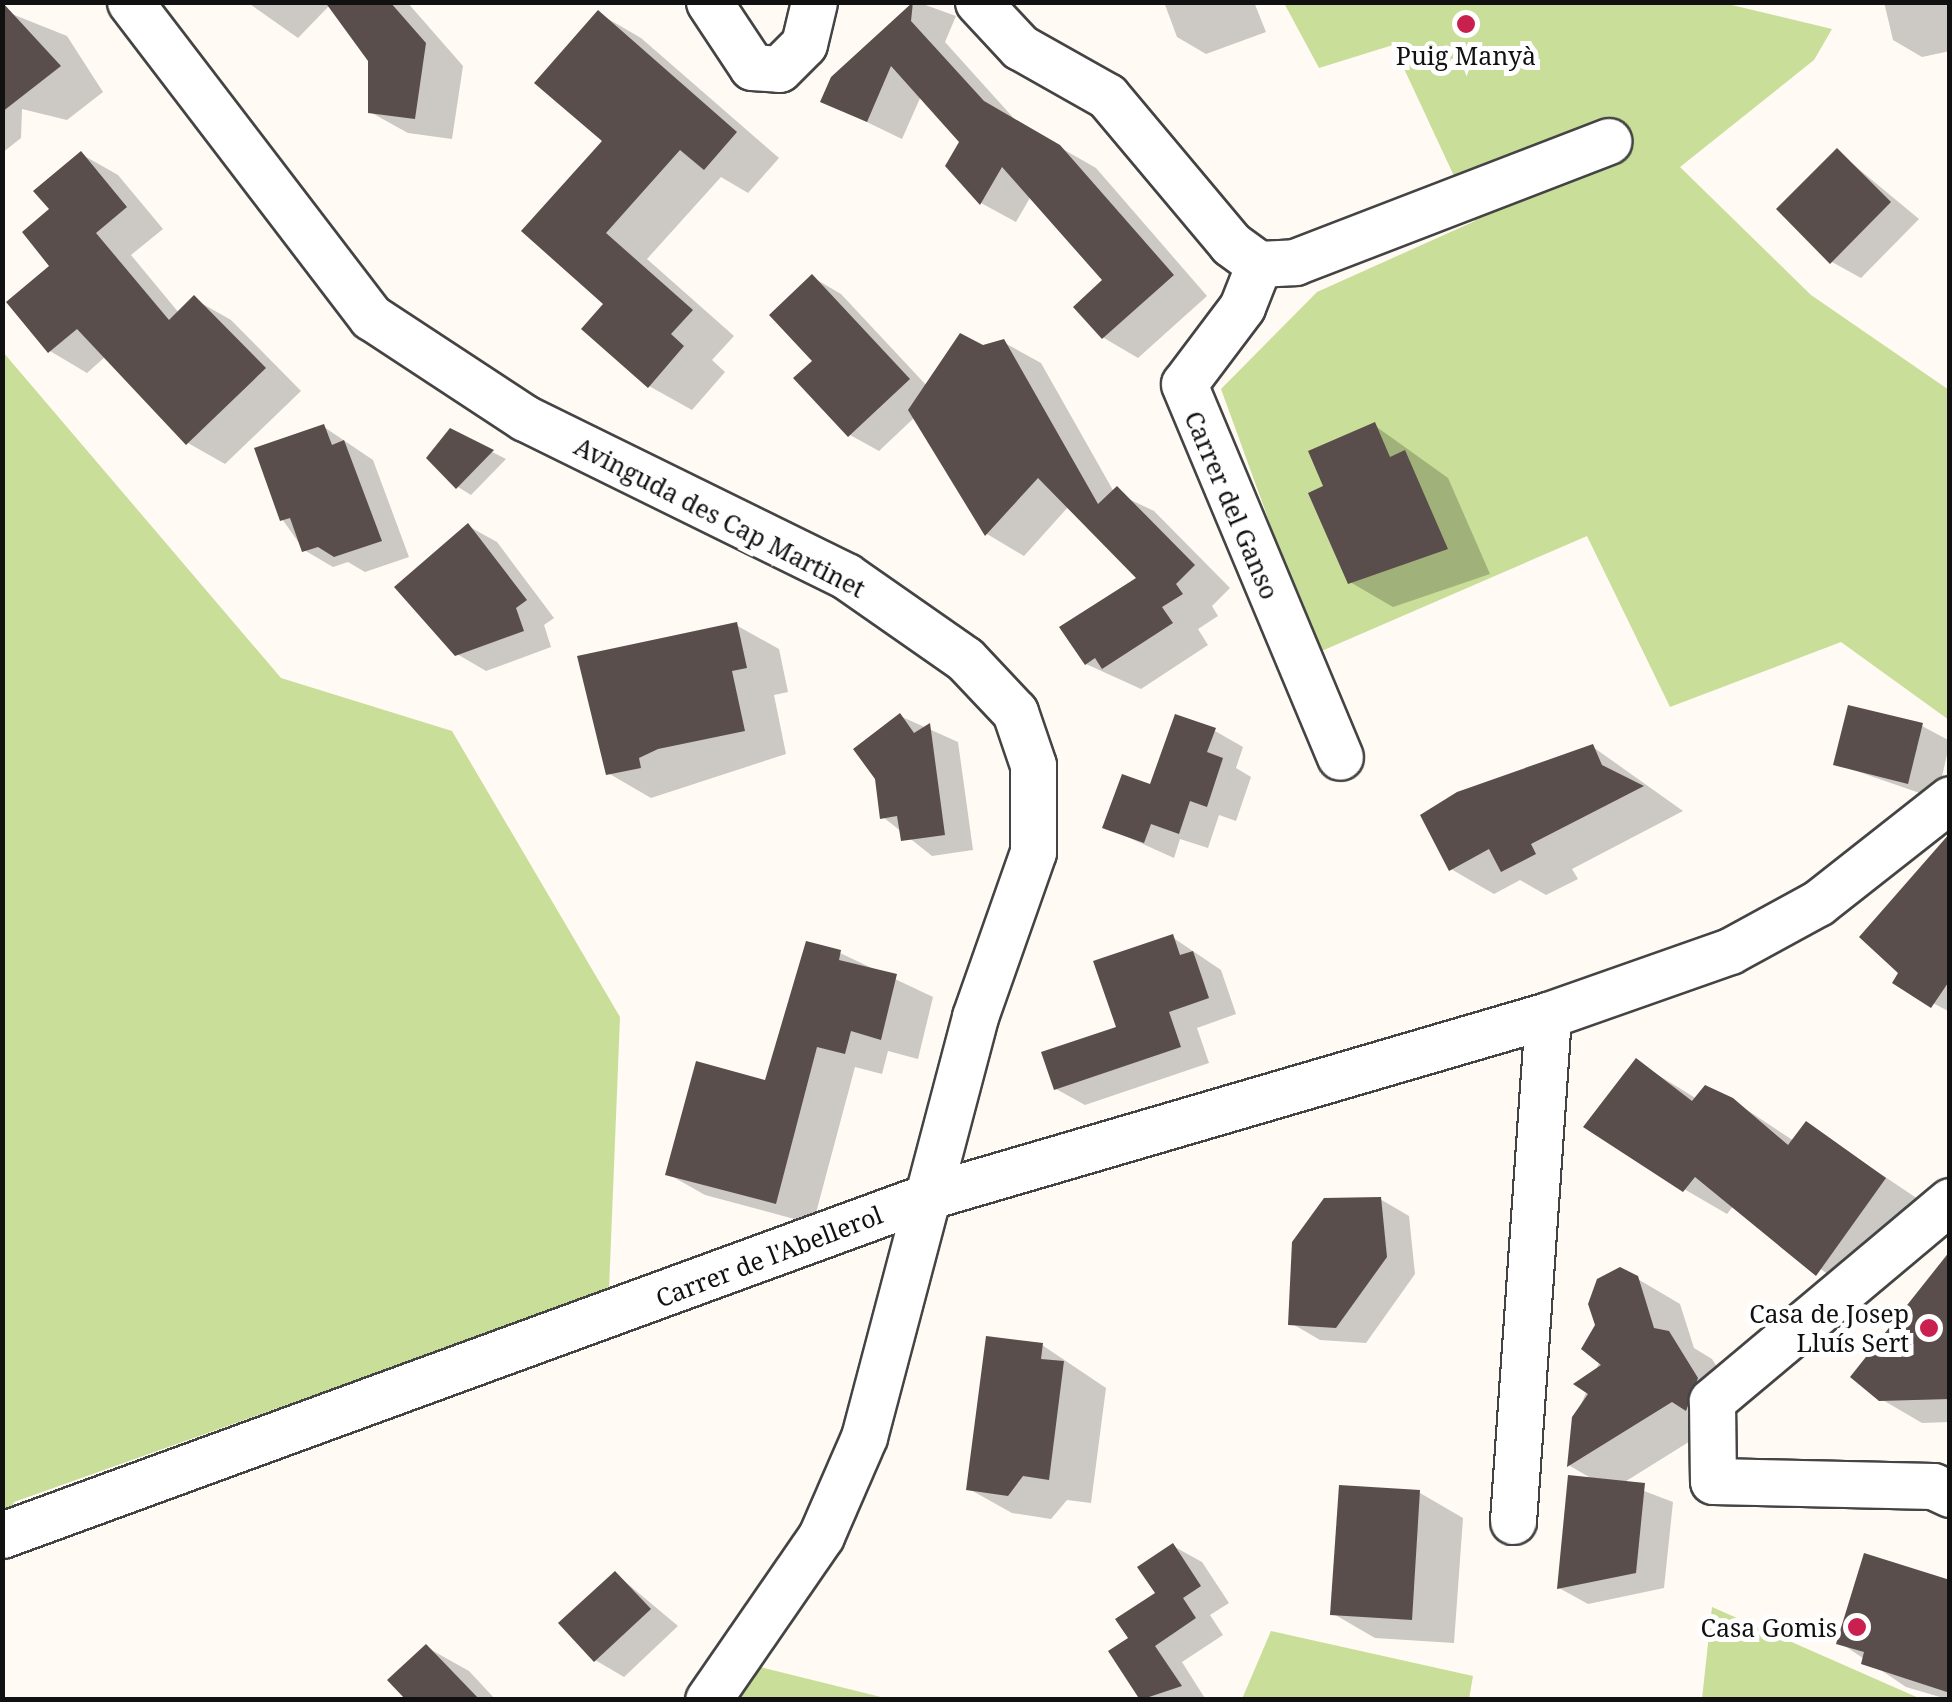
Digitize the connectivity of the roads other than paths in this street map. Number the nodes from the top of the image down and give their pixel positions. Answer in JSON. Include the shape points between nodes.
{"nodes":[{"id":1,"x":130,"y":2,"type":"edge"},
{"id":2,"x":710,"y":2,"type":"edge"},
{"id":3,"x":814,"y":2,"type":"edge"},
{"id":4,"x":978,"y":2,"type":"edge"},
{"id":5,"x":1608,"y":141,"type":"dead end"},
{"id":6,"x":1260,"y":264,"type":"junction"},
{"id":7,"x":1340,"y":757,"type":"dead end"},
{"id":8,"x":1950,"y":799,"type":"edge"},
{"id":9,"x":1548,"y":1015,"type":"junction"},
{"id":10,"x":929,"y":1196,"type":"junction"},
{"id":11,"x":1950,"y":1201,"type":"edge"},
{"id":12,"x":1950,"y":1494,"type":"edge"},
{"id":13,"x":1513,"y":1521,"type":"dead end"},
{"id":14,"x":2,"y":1535,"type":"edge"},
{"id":15,"x":708,"y":1700,"type":"edge"}],
"edges":[{"from":1,"to":10,"type":"street","name":"Avinguda des Cap Martinet","via":[[371,318],[525,418],[846,576],[965,659],[1014,712],[1033,765],[1033,852],[975,1016]]},
{"from":2,"to":3,"type":"street","via":[[752,66],[779,69],[804,44]]},
{"from":4,"to":6,"type":"street","via":[[1020,47],[1106,96],[1231,244]]},
{"from":5,"to":6,"type":"street","via":[[1295,262]]},
{"from":6,"to":7,"type":"street","name":"Carrer del Ganso","via":[[1242,307],[1184,384]]},
{"from":8,"to":9,"type":"street","name":"Carrer de l'Abellerol","via":[[1818,903],[1730,952]]},
{"from":9,"to":10,"type":"street","name":"Carrer de l'Abellerol"},
{"from":9,"to":13,"type":"street"},
{"from":10,"to":14,"type":"street","name":"Carrer de l'Abellerol"},
{"from":10,"to":15,"type":"street","name":"Avinguda des Cap Martinet","via":[[864,1437],[820,1536]]},
{"from":11,"to":12,"type":"street","via":[[1712,1401],[1713,1481],[1932,1486]]}]}
